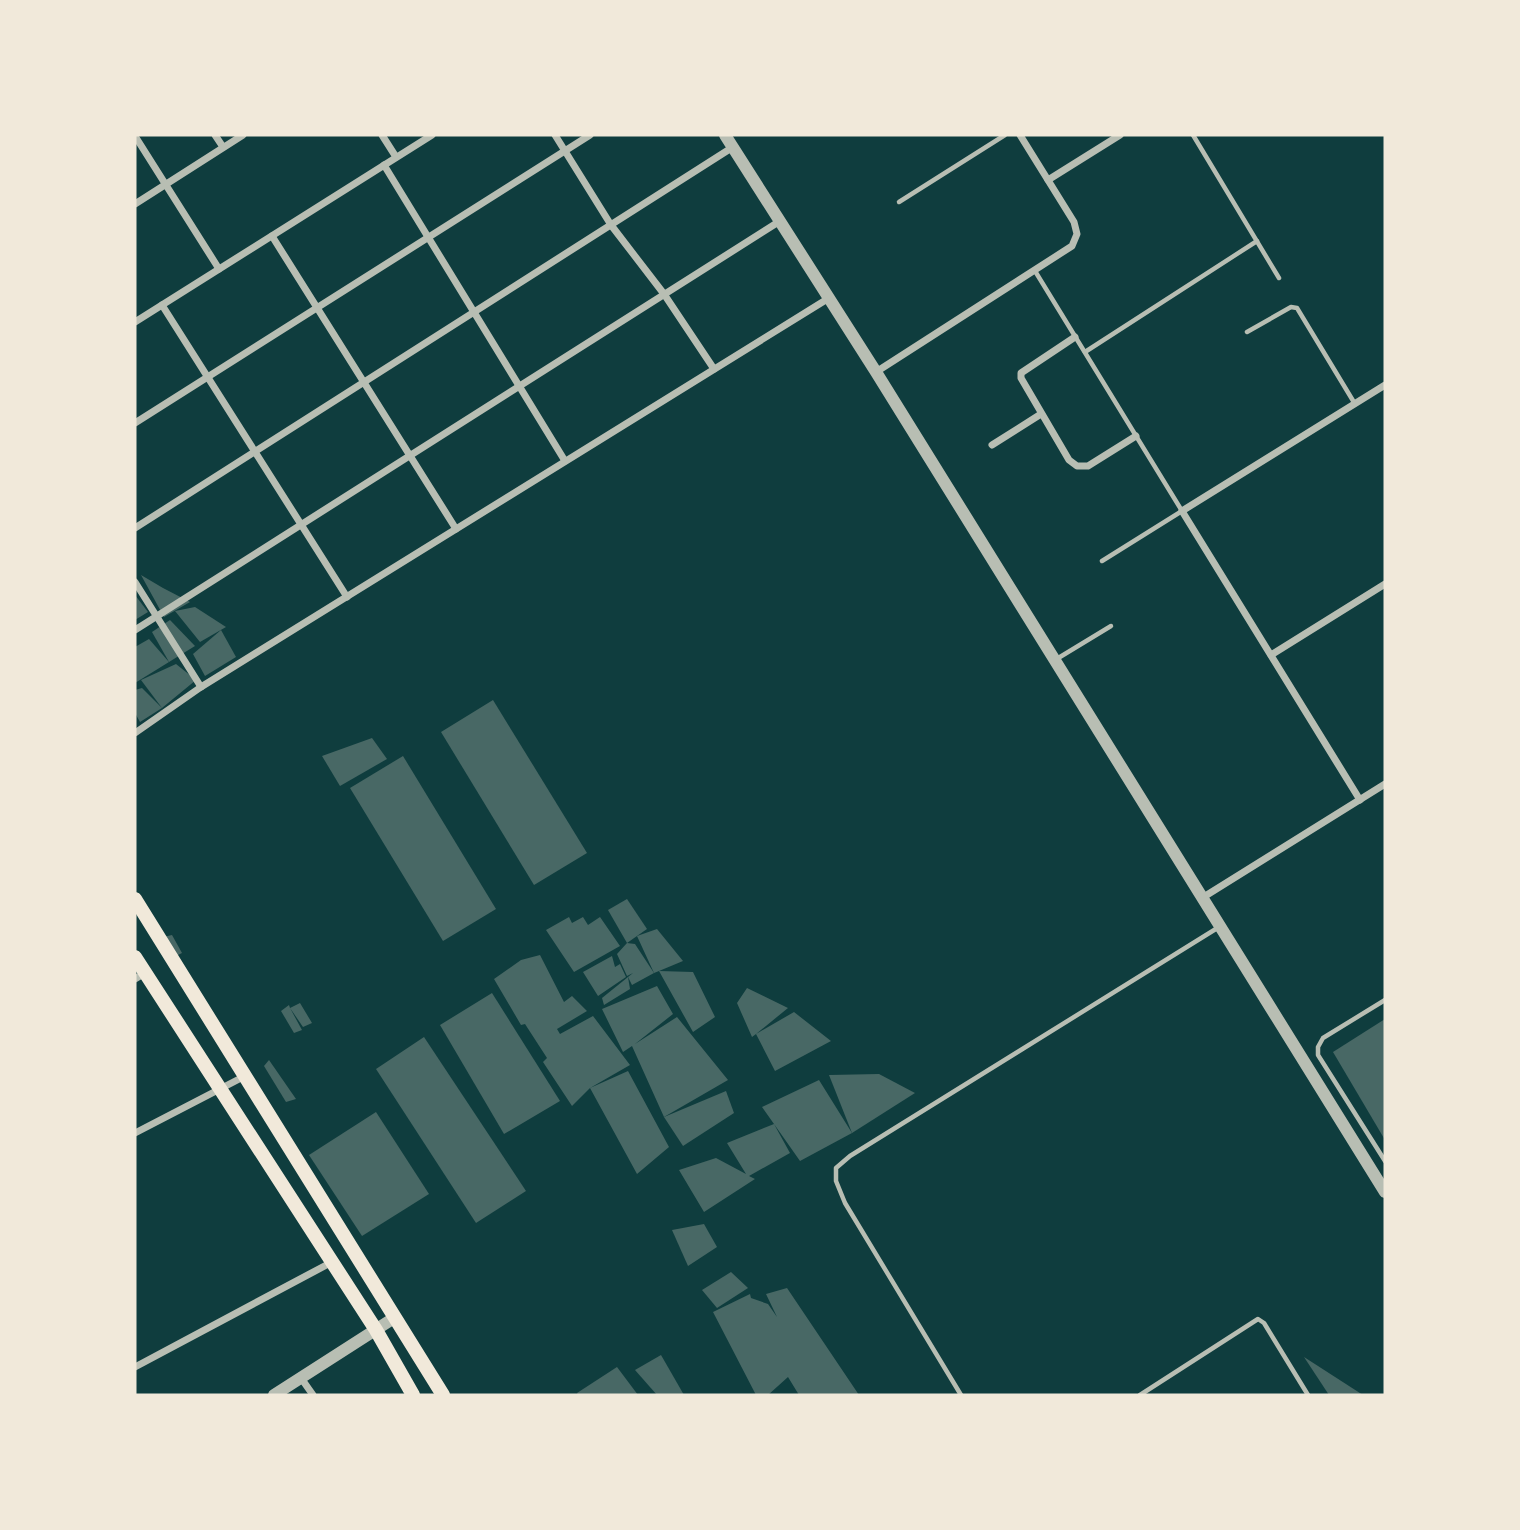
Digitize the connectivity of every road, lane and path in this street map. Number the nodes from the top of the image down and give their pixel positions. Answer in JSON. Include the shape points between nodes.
{"nodes":[{"id":1,"x":215,"y":135,"type":"edge"},
{"id":2,"x":243,"y":135,"type":"edge"},
{"id":3,"x":382,"y":135,"type":"edge"},
{"id":4,"x":432,"y":135,"type":"edge"},
{"id":5,"x":555,"y":135,"type":"edge"},
{"id":6,"x":590,"y":135,"type":"edge"},
{"id":7,"x":725,"y":135,"type":"edge"},
{"id":8,"x":1004,"y":135,"type":"edge"},
{"id":9,"x":1020,"y":135,"type":"edge"},
{"id":10,"x":1120,"y":135,"type":"edge"},
{"id":11,"x":1193,"y":135,"type":"edge"},
{"id":12,"x":135,"y":136,"type":"edge"},
{"id":13,"x":223,"y":147,"type":"junction"},
{"id":14,"x":733,"y":148,"type":"junction"},
{"id":15,"x":565,"y":151,"type":"junction"},
{"id":16,"x":396,"y":157,"type":"junction"},
{"id":17,"x":384,"y":165,"type":"junction"},
{"id":18,"x":1048,"y":180,"type":"junction"},
{"id":19,"x":165,"y":185,"type":"junction"},
{"id":20,"x":899,"y":202,"type":"dead end"},
{"id":21,"x":135,"y":204,"type":"edge"},
{"id":22,"x":780,"y":221,"type":"junction"},
{"id":23,"x":611,"y":225,"type":"junction"},
{"id":24,"x":272,"y":236,"type":"junction"},
{"id":25,"x":428,"y":237,"type":"junction"},
{"id":26,"x":1257,"y":241,"type":"junction"},
{"id":27,"x":219,"y":269,"type":"junction"},
{"id":28,"x":1035,"y":271,"type":"junction"},
{"id":29,"x":1279,"y":278,"type":"dead end"},
{"id":30,"x":664,"y":294,"type":"junction"},
{"id":31,"x":829,"y":298,"type":"junction"},
{"id":32,"x":162,"y":305,"type":"junction"},
{"id":33,"x":317,"y":308,"type":"junction"},
{"id":34,"x":474,"y":313,"type":"junction"},
{"id":35,"x":135,"y":322,"type":"edge"},
{"id":36,"x":1247,"y":332,"type":"dead end"},
{"id":37,"x":1075,"y":337,"type":"junction"},
{"id":38,"x":1085,"y":352,"type":"junction"},
{"id":39,"x":714,"y":369,"type":"junction"},
{"id":40,"x":876,"y":372,"type":"junction"},
{"id":41,"x":208,"y":377,"type":"junction"},
{"id":42,"x":364,"y":382,"type":"junction"},
{"id":43,"x":1385,"y":385,"type":"edge"},
{"id":44,"x":519,"y":386,"type":"junction"},
{"id":45,"x":1354,"y":404,"type":"junction"},
{"id":46,"x":1041,"y":414,"type":"junction"},
{"id":47,"x":135,"y":423,"type":"edge"},
{"id":48,"x":1136,"y":436,"type":"junction"},
{"id":49,"x":992,"y":445,"type":"dead end"},
{"id":50,"x":255,"y":452,"type":"junction"},
{"id":51,"x":410,"y":455,"type":"junction"},
{"id":52,"x":565,"y":461,"type":"junction"},
{"id":53,"x":1182,"y":511,"type":"junction"},
{"id":54,"x":300,"y":524,"type":"junction"},
{"id":55,"x":135,"y":528,"type":"edge"},
{"id":56,"x":456,"y":529,"type":"junction"},
{"id":57,"x":1102,"y":561,"type":"dead end"},
{"id":58,"x":135,"y":582,"type":"edge"},
{"id":59,"x":1385,"y":584,"type":"edge"},
{"id":60,"x":347,"y":597,"type":"junction"},
{"id":61,"x":155,"y":616,"type":"junction"},
{"id":62,"x":1111,"y":626,"type":"dead end"},
{"id":63,"x":135,"y":630,"type":"edge"},
{"id":64,"x":1271,"y":655,"type":"junction"},
{"id":65,"x":1055,"y":660,"type":"junction"},
{"id":66,"x":201,"y":687,"type":"junction"},
{"id":67,"x":135,"y":733,"type":"edge"},
{"id":68,"x":1385,"y":784,"type":"edge"},
{"id":69,"x":1360,"y":800,"type":"junction"},
{"id":70,"x":135,"y":899,"type":"edge"},
{"id":71,"x":1202,"y":899,"type":"junction"},
{"id":72,"x":1219,"y":926,"type":"junction"},
{"id":73,"x":135,"y":957,"type":"edge"},
{"id":74,"x":140,"y":976,"type":"edge"},
{"id":75,"x":1385,"y":1000,"type":"edge"},
{"id":76,"x":245,"y":1076,"type":"junction"},
{"id":77,"x":220,"y":1088,"type":"junction"},
{"id":78,"x":135,"y":1133,"type":"edge"},
{"id":79,"x":1385,"y":1161,"type":"edge"},
{"id":80,"x":1385,"y":1192,"type":"edge"},
{"id":81,"x":332,"y":1262,"type":"junction"},
{"id":82,"x":394,"y":1318,"type":"junction"},
{"id":83,"x":376,"y":1330,"type":"junction"},
{"id":84,"x":135,"y":1367,"type":"edge"},
{"id":85,"x":302,"y":1378,"type":"junction"},
{"id":86,"x":274,"y":1395,"type":"edge"},
{"id":87,"x":313,"y":1395,"type":"edge"},
{"id":88,"x":413,"y":1395,"type":"edge"},
{"id":89,"x":443,"y":1395,"type":"edge"},
{"id":90,"x":961,"y":1395,"type":"edge"},
{"id":91,"x":1140,"y":1395,"type":"edge"},
{"id":92,"x":1308,"y":1395,"type":"edge"}],
"edges":[{"from":1,"to":13,"type":"street"},
{"from":2,"to":13,"type":"street"},
{"from":3,"to":16,"type":"street"},
{"from":4,"to":16,"type":"street"},
{"from":5,"to":15,"type":"street"},
{"from":6,"to":15,"type":"street"},
{"from":7,"to":14,"type":"street"},
{"from":8,"to":20,"type":"lane"},
{"from":9,"to":18,"type":"street"},
{"from":10,"to":18,"type":"street"},
{"from":11,"to":26,"type":"lane"},
{"from":12,"to":19,"type":"street"},
{"from":13,"to":19,"type":"street"},
{"from":14,"to":22,"type":"street"},
{"from":14,"to":23,"type":"street"},
{"from":15,"to":23,"type":"street"},
{"from":15,"to":25,"type":"street"},
{"from":16,"to":17,"type":"street"},
{"from":17,"to":24,"type":"street"},
{"from":17,"to":25,"type":"street"},
{"from":18,"to":28,"type":"street","via":[[1077,234],[1072,246]]},
{"from":19,"to":21,"type":"street"},
{"from":19,"to":27,"type":"street"},
{"from":22,"to":30,"type":"street"},
{"from":22,"to":31,"type":"street"},
{"from":23,"to":30,"type":"street"},
{"from":23,"to":34,"type":"street"},
{"from":24,"to":27,"type":"street"},
{"from":24,"to":33,"type":"street"},
{"from":25,"to":33,"type":"street"},
{"from":25,"to":34,"type":"street"},
{"from":26,"to":29,"type":"lane"},
{"from":26,"to":38,"type":"lane"},
{"from":27,"to":32,"type":"street"},
{"from":28,"to":37,"type":"lane"},
{"from":28,"to":40,"type":"street"},
{"from":30,"to":39,"type":"street"},
{"from":30,"to":44,"type":"street"},
{"from":31,"to":39,"type":"street"},
{"from":31,"to":40,"type":"street"},
{"from":32,"to":35,"type":"street"},
{"from":32,"to":41,"type":"street"},
{"from":33,"to":41,"type":"street"},
{"from":33,"to":42,"type":"street"},
{"from":34,"to":42,"type":"street"},
{"from":34,"to":44,"type":"street"},
{"from":36,"to":45,"type":"lane","via":[[1297,308]]},
{"from":37,"to":38,"type":"lane"},
{"from":37,"to":46,"type":"street","via":[[1021,373]]},
{"from":38,"to":48,"type":"lane"},
{"from":39,"to":52,"type":"street"},
{"from":40,"to":65,"type":"street"},
{"from":41,"to":47,"type":"street"},
{"from":41,"to":50,"type":"street"},
{"from":42,"to":50,"type":"street"},
{"from":42,"to":51,"type":"street"},
{"from":43,"to":45,"type":"street"},
{"from":44,"to":51,"type":"street"},
{"from":44,"to":52,"type":"street"},
{"from":45,"to":53,"type":"street"},
{"from":46,"to":48,"type":"street","via":[[1077,466],[1088,466]]},
{"from":46,"to":49,"type":"street"},
{"from":48,"to":53,"type":"lane"},
{"from":50,"to":54,"type":"street"},
{"from":50,"to":55,"type":"street"},
{"from":51,"to":54,"type":"street"},
{"from":51,"to":56,"type":"street"},
{"from":52,"to":56,"type":"street"},
{"from":53,"to":57,"type":"lane"},
{"from":53,"to":64,"type":"street"},
{"from":54,"to":60,"type":"street"},
{"from":54,"to":61,"type":"street"},
{"from":56,"to":60,"type":"street"},
{"from":58,"to":61,"type":"street"},
{"from":59,"to":64,"type":"street"},
{"from":60,"to":66,"type":"street"},
{"from":61,"to":63,"type":"street"},
{"from":61,"to":66,"type":"street"},
{"from":62,"to":65,"type":"lane"},
{"from":64,"to":69,"type":"street"},
{"from":65,"to":71,"type":"street"},
{"from":66,"to":67,"type":"street"},
{"from":68,"to":69,"type":"street"},
{"from":69,"to":71,"type":"street"},
{"from":70,"to":76,"type":"main road"},
{"from":71,"to":72,"type":"street"},
{"from":72,"to":80,"type":"street"},
{"from":72,"to":90,"type":"lane","via":[[836,1168],[845,1203]]},
{"from":73,"to":74,"type":"main road"},
{"from":74,"to":77,"type":"main road"},
{"from":75,"to":79,"type":"lane","via":[[1323,1038],[1318,1055]]},
{"from":76,"to":77,"type":"street"},
{"from":76,"to":82,"type":"main road"},
{"from":77,"to":78,"type":"street"},
{"from":77,"to":81,"type":"main road"},
{"from":81,"to":83,"type":"main road"},
{"from":81,"to":84,"type":"street"},
{"from":82,"to":83,"type":"street"},
{"from":82,"to":89,"type":"main road"},
{"from":83,"to":85,"type":"street"},
{"from":83,"to":88,"type":"main road"},
{"from":85,"to":86,"type":"street"},
{"from":85,"to":87,"type":"street"},
{"from":91,"to":92,"type":"lane","via":[[1258,1319]]}]}
